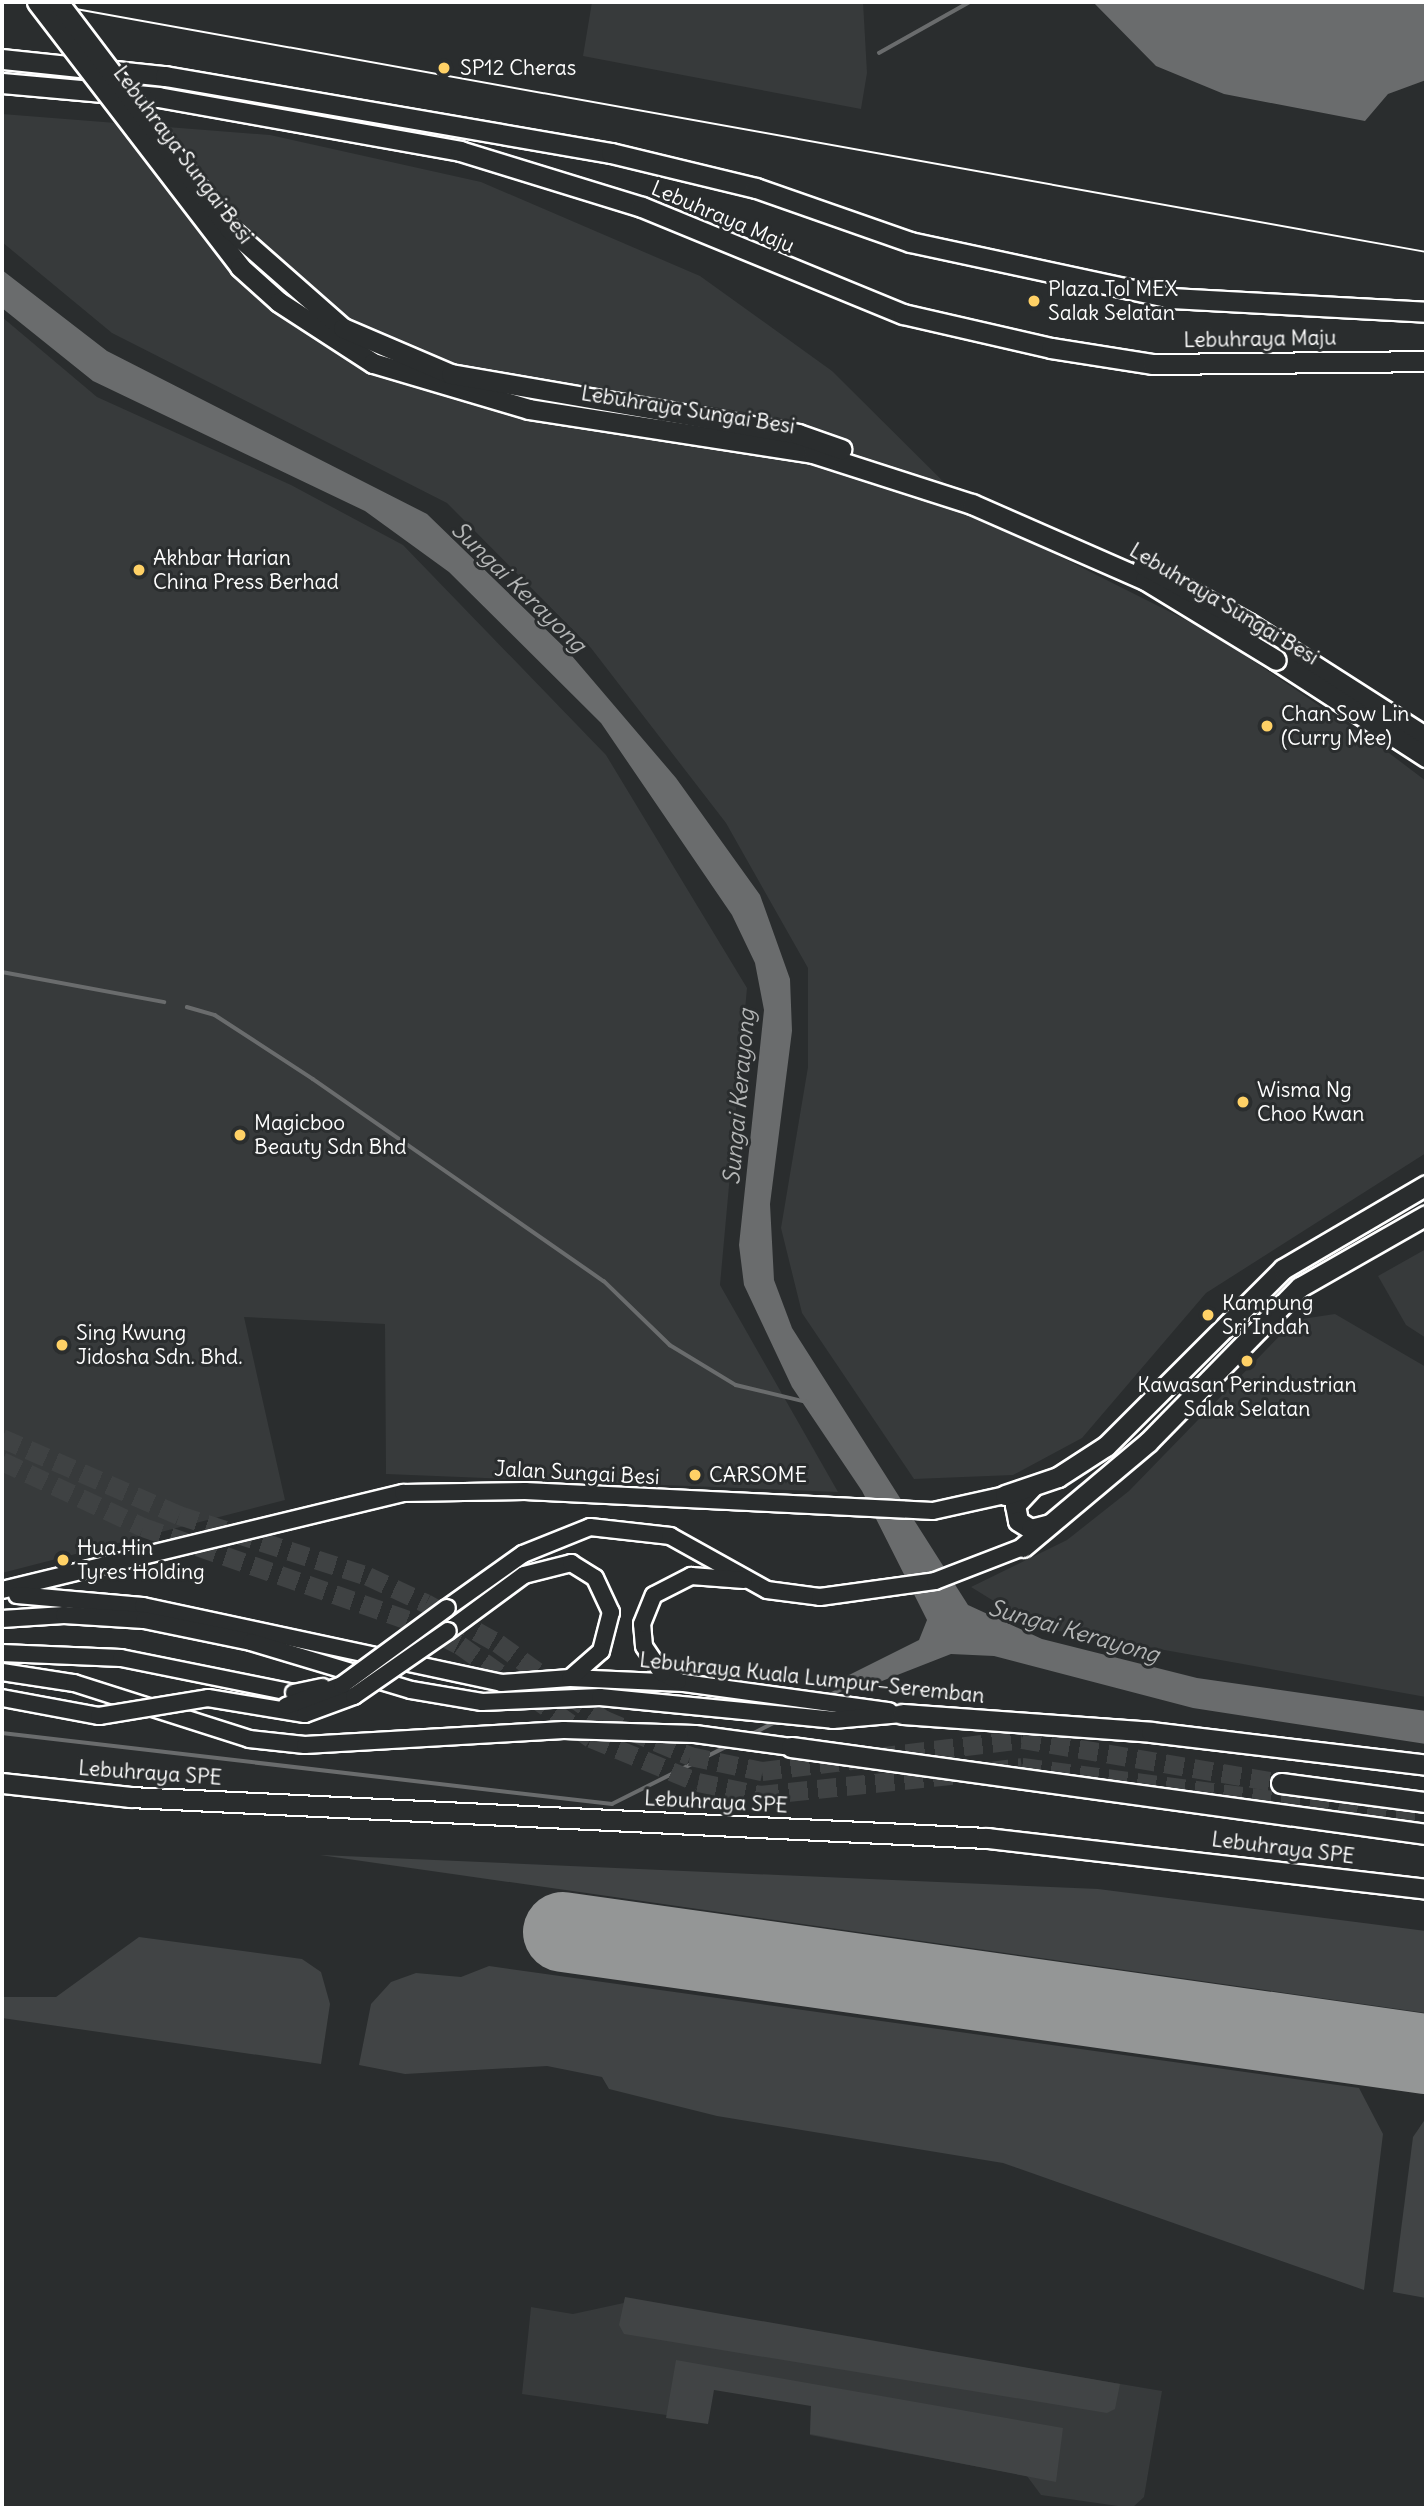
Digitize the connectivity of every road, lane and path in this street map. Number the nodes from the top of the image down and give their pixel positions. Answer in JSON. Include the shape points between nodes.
{"nodes":[{"id":1,"x":37,"y":2,"type":"edge"},
{"id":2,"x":58,"y":2,"type":"edge"},
{"id":3,"x":2,"y":59,"type":"edge"},
{"id":4,"x":2,"y":83,"type":"edge"},
{"id":5,"x":1426,"y":312,"type":"edge"},
{"id":6,"x":1426,"y":361,"type":"edge"},
{"id":7,"x":1397,"y":737,"type":"junction"},
{"id":8,"x":1426,"y":737,"type":"edge"},
{"id":9,"x":1426,"y":757,"type":"edge"},
{"id":10,"x":1426,"y":764,"type":"edge"},
{"id":11,"x":1426,"y":1185,"type":"edge"},
{"id":12,"x":1426,"y":1215,"type":"edge"},
{"id":13,"x":1033,"y":1486,"type":"junction"},
{"id":14,"x":1005,"y":1494,"type":"joint"},
{"id":15,"x":1055,"y":1523,"type":"junction"},
{"id":16,"x":1023,"y":1547,"type":"joint"},
{"id":17,"x":744,"y":1580,"type":"junction"},
{"id":18,"x":2,"y":1590,"type":"edge"},
{"id":19,"x":2,"y":1597,"type":"edge"},
{"id":20,"x":2,"y":1619,"type":"edge"},
{"id":21,"x":2,"y":1653,"type":"edge"},
{"id":22,"x":377,"y":1659,"type":"junction"},
{"id":23,"x":2,"y":1672,"type":"edge"},
{"id":24,"x":570,"y":1678,"type":"junction"},
{"id":25,"x":684,"y":1683,"type":"junction"},
{"id":26,"x":2,"y":1698,"type":"edge"},
{"id":27,"x":270,"y":1707,"type":"junction"},
{"id":28,"x":902,"y":1714,"type":"junction"},
{"id":29,"x":790,"y":1747,"type":"joint"},
{"id":30,"x":1426,"y":1765,"type":"edge"},
{"id":31,"x":2,"y":1783,"type":"edge"},
{"id":32,"x":1281,"y":1783,"type":"tunnel mouth"},
{"id":33,"x":2,"y":1792,"type":"edge"},
{"id":34,"x":1426,"y":1802,"type":"edge"},
{"id":35,"x":1426,"y":1834,"type":"edge"},
{"id":36,"x":1426,"y":1889,"type":"edge"},
{"id":37,"x":1426,"y":1898,"type":"edge"}],
"edges":[{"from":1,"to":7,"type":"highway","name":"Lebuhraya Sungai Besi","bridge":true,"via":[[240,267],[279,302],[373,363],[529,409],[813,453],[997,513],[1145,580]]},
{"from":2,"to":8,"type":"highway","name":"Lebuhraya Sungai Besi","bridge":true,"via":[[229,228],[343,328],[451,374],[798,434],[1041,520],[1181,584]]},
{"from":3,"to":5,"type":"highway","name":"Lebuhraya Maju","via":[[165,76],[611,153],[756,188],[910,242],[1171,298]]},
{"from":4,"to":6,"type":"highway","name":"Lebuhraya Maju","via":[[158,97],[460,151],[642,207],[903,314],[1025,343],[1152,364]]},
{"from":7,"to":9,"type":"highway","name":"Lebuhraya Sungai Besi"},
{"from":7,"to":10,"type":"highway"},
{"from":11,"to":13,"type":"highway","name":"Jalan Sungai Besi","via":[[1283,1269],[1106,1446]]},
{"from":12,"to":15,"type":"highway","via":[[1300,1287],[1148,1443]]},
{"from":13,"to":14,"type":"highway","name":"Jalan Sungai Besi"},
{"from":13,"to":15,"type":"highway","via":[[1015,1505],[1018,1521],[1031,1529]]},
{"from":14,"to":18,"type":"main road","name":"Jalan Sungai Besi","via":[[933,1511],[450,1490],[367,1500]]},
{"from":15,"to":16,"type":"highway"},
{"from":16,"to":17,"type":"main road","via":[[970,1571],[881,1594],[793,1595]]},
{"from":17,"to":22,"type":"main road","bridge":true,"via":[[670,1536],[590,1527],[523,1555]]},
{"from":17,"to":25,"type":"main road","via":[[691,1576],[654,1595],[642,1624],[644,1646],[662,1673]]},
{"from":19,"to":24,"type":"main road","name":"Lebuhraya Kuala Lumpur–Seremban","via":[[74,1596],[240,1624],[501,1683]]},
{"from":20,"to":28,"type":"main road","via":[[64,1615],[144,1620],[251,1642],[411,1690],[482,1702],[600,1697],[833,1720]]},
{"from":21,"to":22,"type":"main road","bridge":true,"via":[[121,1658],[294,1693],[323,1687]]},
{"from":22,"to":27,"type":"main road","bridge":true,"via":[[309,1702]]},
{"from":23,"to":29,"type":"main road","via":[[74,1683],[249,1739],[305,1745],[564,1730],[695,1734]]},
{"from":24,"to":25,"type":"main road","name":"Lebuhraya Kuala Lumpur–Seremban"},
{"from":24,"to":27,"type":"main road","bridge":true,"via":[[601,1651],[611,1612],[595,1578],[571,1563],[524,1575],[448,1631],[326,1709],[304,1714]]},
{"from":25,"to":28,"type":"main road","name":"Lebuhraya Kuala Lumpur–Seremban"},
{"from":26,"to":27,"type":"main road","bridge":true,"via":[[117,1717],[208,1698]]},
{"from":28,"to":30,"type":"highway","name":"Lebuhraya Kuala Lumpur–Seremban","via":[[1152,1732]]},
{"from":29,"to":35,"type":"highway"},
{"from":31,"to":36,"type":"highway","name":"Lebuhraya SPE","via":[[130,1797],[987,1838]]},
{"from":32,"to":34,"type":"highway"},
{"from":33,"to":37,"type":"highway","name":"Lebuhraya SPE","via":[[132,1805],[986,1847]]}]}
